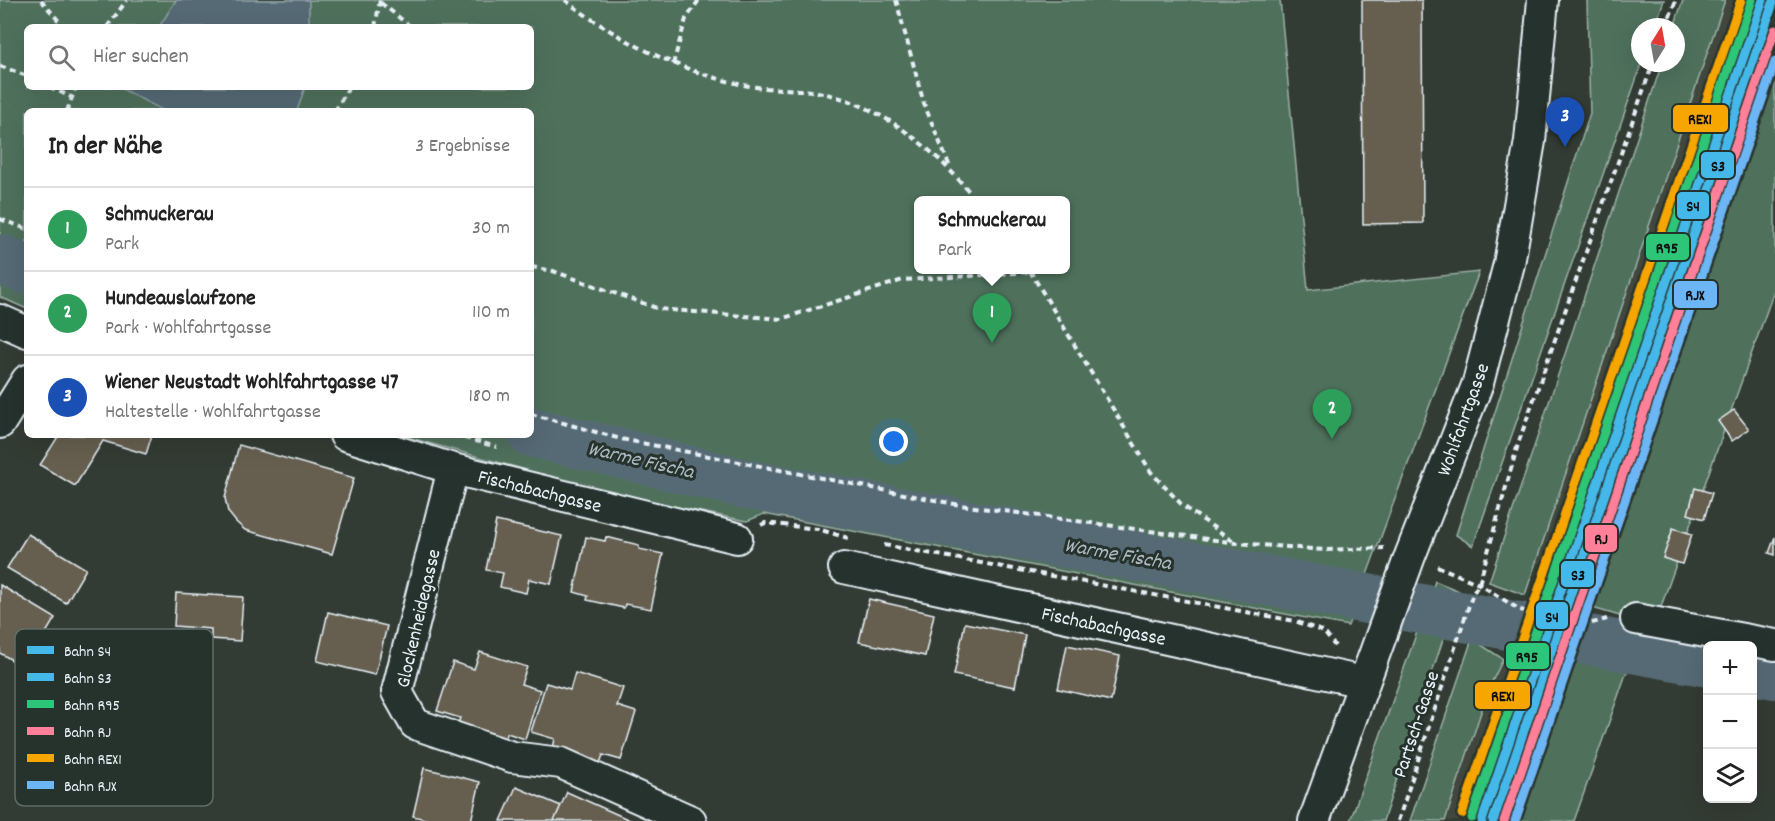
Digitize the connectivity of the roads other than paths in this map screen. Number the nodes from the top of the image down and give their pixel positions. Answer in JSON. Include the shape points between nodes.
{"nodes":[{"id":1,"x":1543,"y":0,"type":"edge"},
{"id":2,"x":0,"y":320,"type":"edge"},
{"id":3,"x":24,"y":331,"type":"edge"},
{"id":4,"x":24,"y":385,"type":"edge"},
{"id":5,"x":0,"y":423,"type":"edge"},
{"id":6,"x":355,"y":438,"type":"edge"},
{"id":7,"x":453,"y":469,"type":"junction"},
{"id":8,"x":737,"y":538,"type":"road end"},
{"id":9,"x":844,"y":568,"type":"dead end"},
{"id":10,"x":1636,"y":619,"type":"road end"},
{"id":11,"x":1775,"y":645,"type":"edge"},
{"id":12,"x":1363,"y":682,"type":"junction"},
{"id":13,"x":691,"y":821,"type":"edge"},
{"id":14,"x":1314,"y":821,"type":"edge"}],
"edges":[{"from":1,"to":12,"type":"street","name":"Wohlfahrtgasse","via":[[1530,141],[1509,264],[1478,383]]},
{"from":2,"to":3,"type":"street"},
{"from":4,"to":5,"type":"street"},
{"from":6,"to":7,"type":"street","name":"Fischabachgasse"},
{"from":7,"to":8,"type":"street","name":"Fischabachgasse"},
{"from":7,"to":13,"type":"street","name":"Glockenheidegasse","via":[[397,692],[415,724],[512,757],[561,763]]},
{"from":9,"to":12,"type":"street","name":"Fischabachgasse"},
{"from":10,"to":11,"type":"street"},
{"from":12,"to":14,"type":"street","name":"Wohlfahrtgasse"}]}
